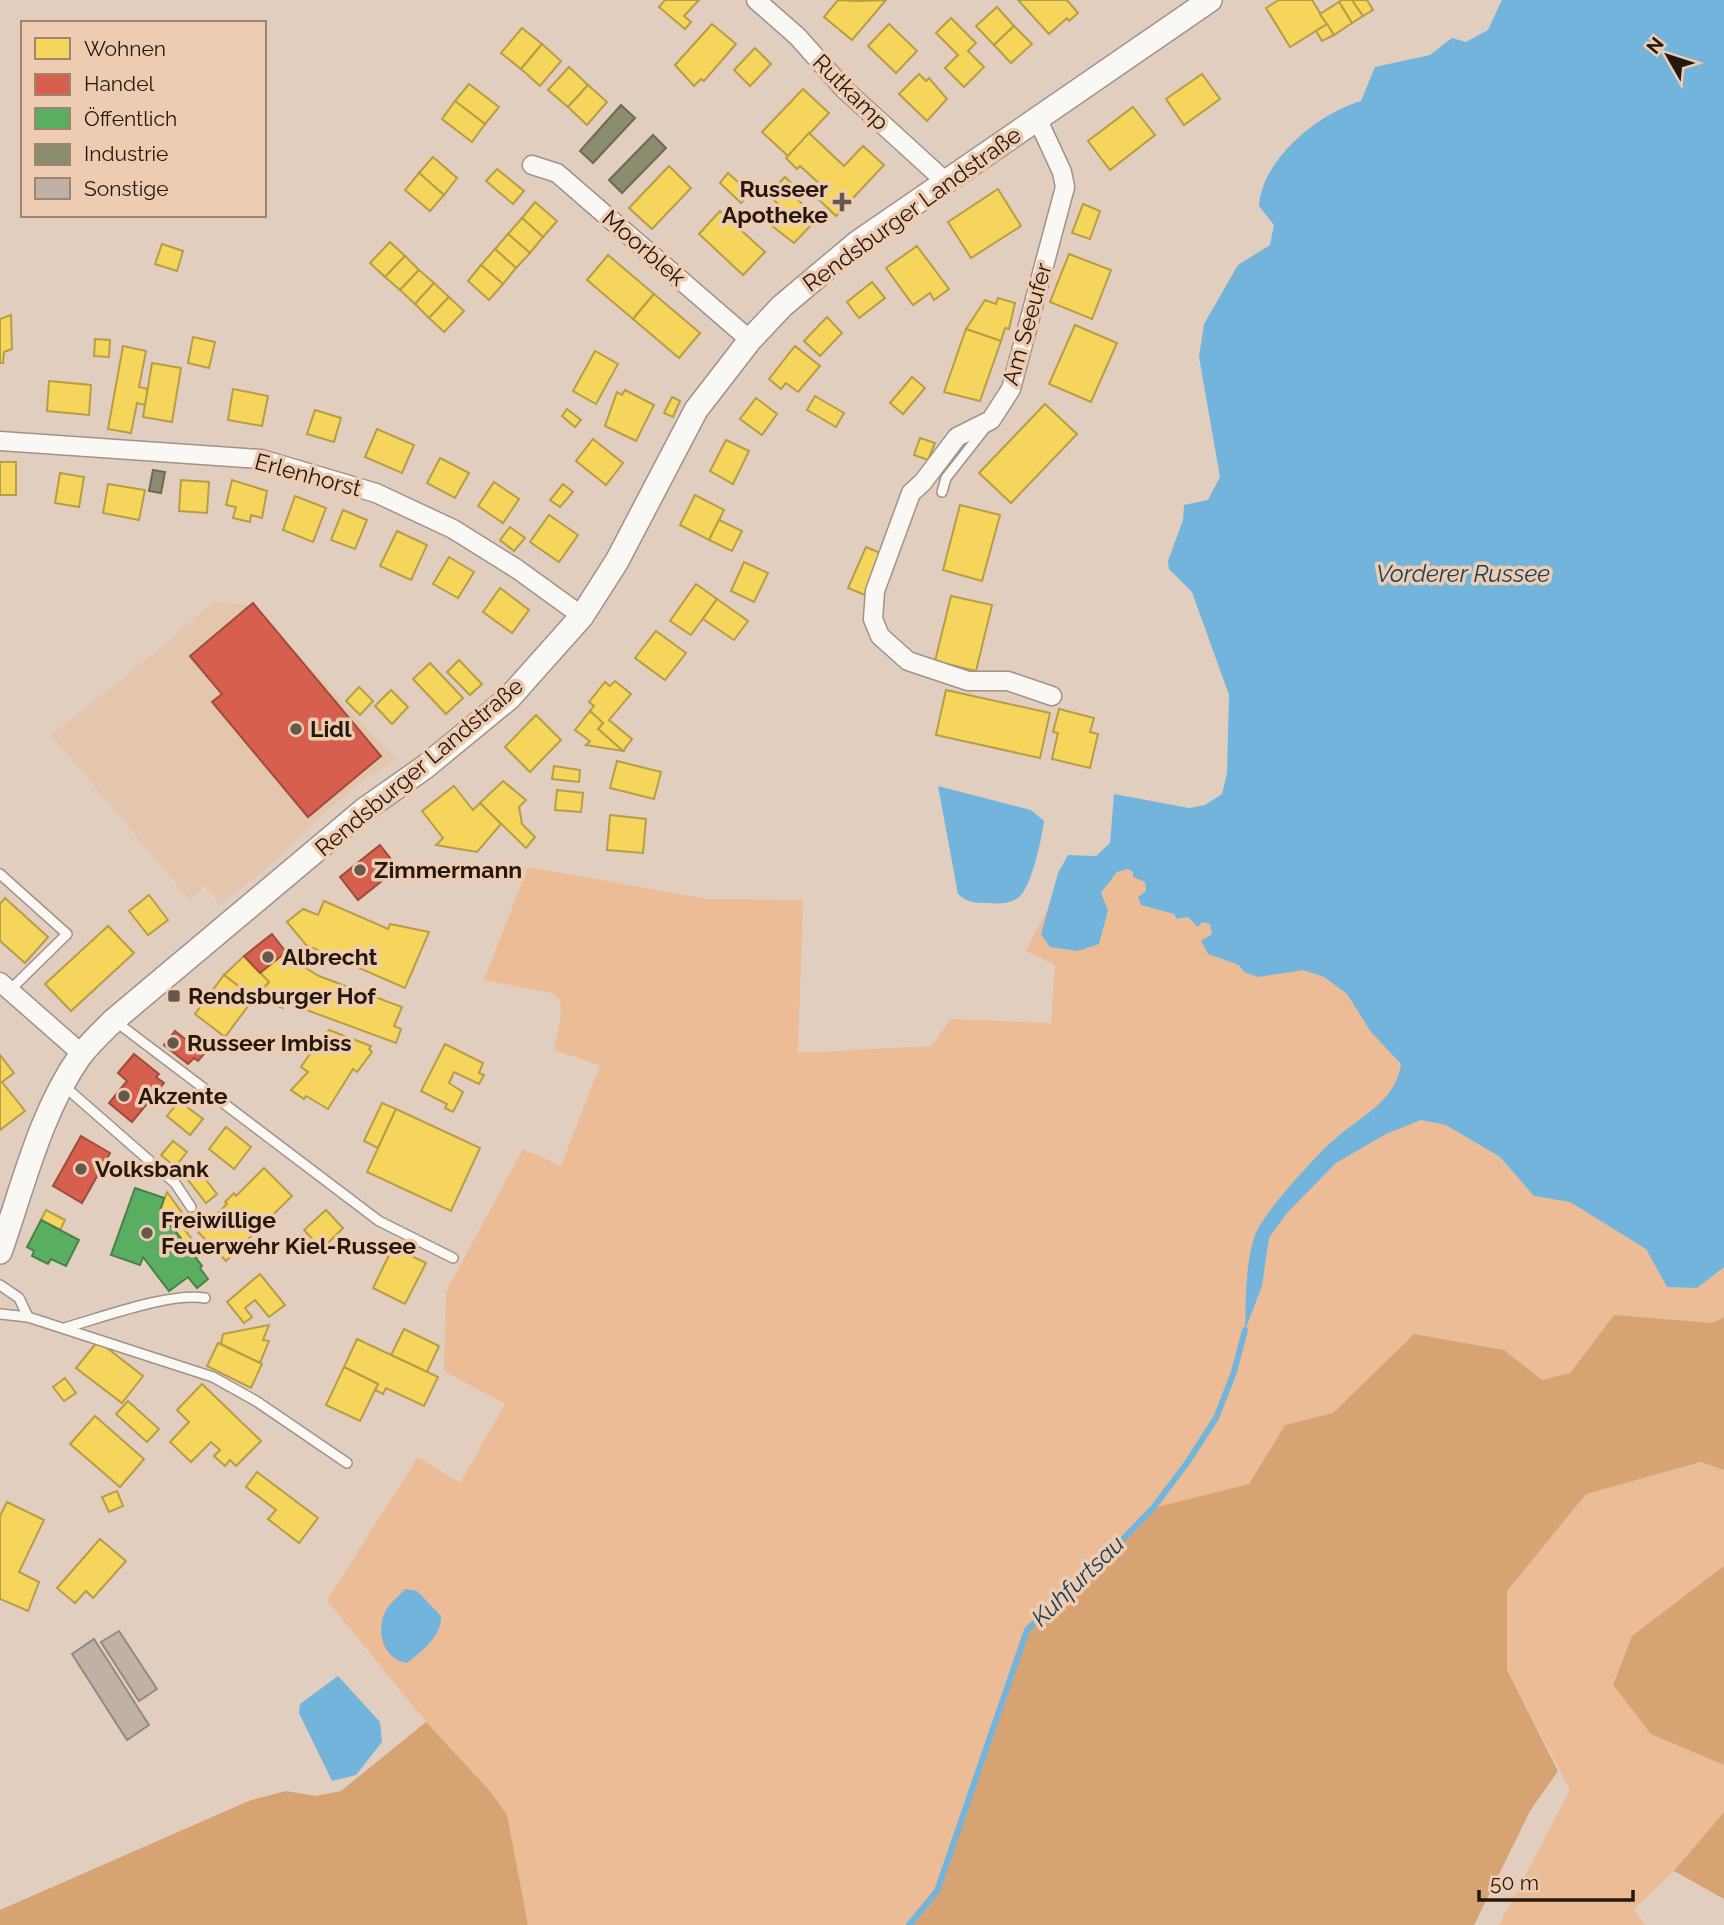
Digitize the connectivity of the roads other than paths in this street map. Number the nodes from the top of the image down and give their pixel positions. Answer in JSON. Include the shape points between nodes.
{"nodes":[{"id":1,"x":756,"y":0,"type":"edge"},
{"id":2,"x":1210,"y":0,"type":"edge"},
{"id":3,"x":1037,"y":118,"type":"junction"},
{"id":4,"x":532,"y":165,"type":"dead end"},
{"id":5,"x":946,"y":182,"type":"junction"},
{"id":6,"x":750,"y":340,"type":"junction"},
{"id":7,"x":991,"y":420,"type":"junction"},
{"id":8,"x":0,"y":441,"type":"edge"},
{"id":9,"x":942,"y":492,"type":"dead end"},
{"id":10,"x":582,"y":617,"type":"junction"},
{"id":11,"x":1052,"y":696,"type":"dead end"},
{"id":12,"x":0,"y":874,"type":"edge"},
{"id":13,"x":5,"y":987,"type":"edge"},
{"id":14,"x":114,"y":1020,"type":"junction"},
{"id":15,"x":82,"y":1054,"type":"junction"},
{"id":16,"x":62,"y":1085,"type":"junction"},
{"id":17,"x":191,"y":1207,"type":"dead end"},
{"id":18,"x":0,"y":1252,"type":"edge"},
{"id":19,"x":453,"y":1258,"type":"dead end"},
{"id":20,"x":0,"y":1285,"type":"edge"},
{"id":21,"x":205,"y":1298,"type":"dead end"},
{"id":22,"x":0,"y":1314,"type":"edge"},
{"id":23,"x":28,"y":1317,"type":"junction"},
{"id":24,"x":62,"y":1328,"type":"junction"},
{"id":25,"x":347,"y":1463,"type":"dead end"}],
"edges":[{"from":1,"to":5,"type":"street","name":"Rutkamp"},
{"from":2,"to":3,"type":"street","name":"Rendsburger Landstraße"},
{"from":3,"to":5,"type":"street","name":"Rendsburger Landstraße"},
{"from":3,"to":7,"type":"street","name":"Am Seeufer","via":[[1065,187],[1011,389]]},
{"from":4,"to":6,"type":"street","name":"Moorblek","via":[[557,173]]},
{"from":5,"to":6,"type":"street","name":"Rendsburger Landstraße","via":[[813,278]]},
{"from":6,"to":10,"type":"street","name":"Rendsburger Landstraße","via":[[696,410],[617,561]]},
{"from":7,"to":9,"type":"lane","via":[[947,478]]},
{"from":7,"to":11,"type":"street","via":[[957,437],[911,493],[875,591],[873,619],[880,636],[908,661],[968,681],[1008,681]]},
{"from":8,"to":10,"type":"street","name":"Erlenhorst","via":[[261,459],[376,493],[453,530]]},
{"from":10,"to":14,"type":"street","name":"Rendsburger Landstraße","via":[[509,698],[364,810]]},
{"from":12,"to":13,"type":"lane","via":[[67,934]]},
{"from":13,"to":15,"type":"street"},
{"from":14,"to":15,"type":"street","name":"Rendsburger Landstraße"},
{"from":14,"to":19,"type":"lane","via":[[379,1222]]},
{"from":15,"to":16,"type":"street","name":"Rendsburger Landstraße"},
{"from":16,"to":17,"type":"lane","via":[[175,1183]]},
{"from":16,"to":18,"type":"street","name":"Rendsburger Landstraße"},
{"from":20,"to":23,"type":"lane","via":[[19,1298]]},
{"from":21,"to":24,"type":"lane","via":[[168,1300]]},
{"from":22,"to":23,"type":"lane"},
{"from":23,"to":24,"type":"lane"},
{"from":24,"to":25,"type":"lane","via":[[213,1377]]}]}
